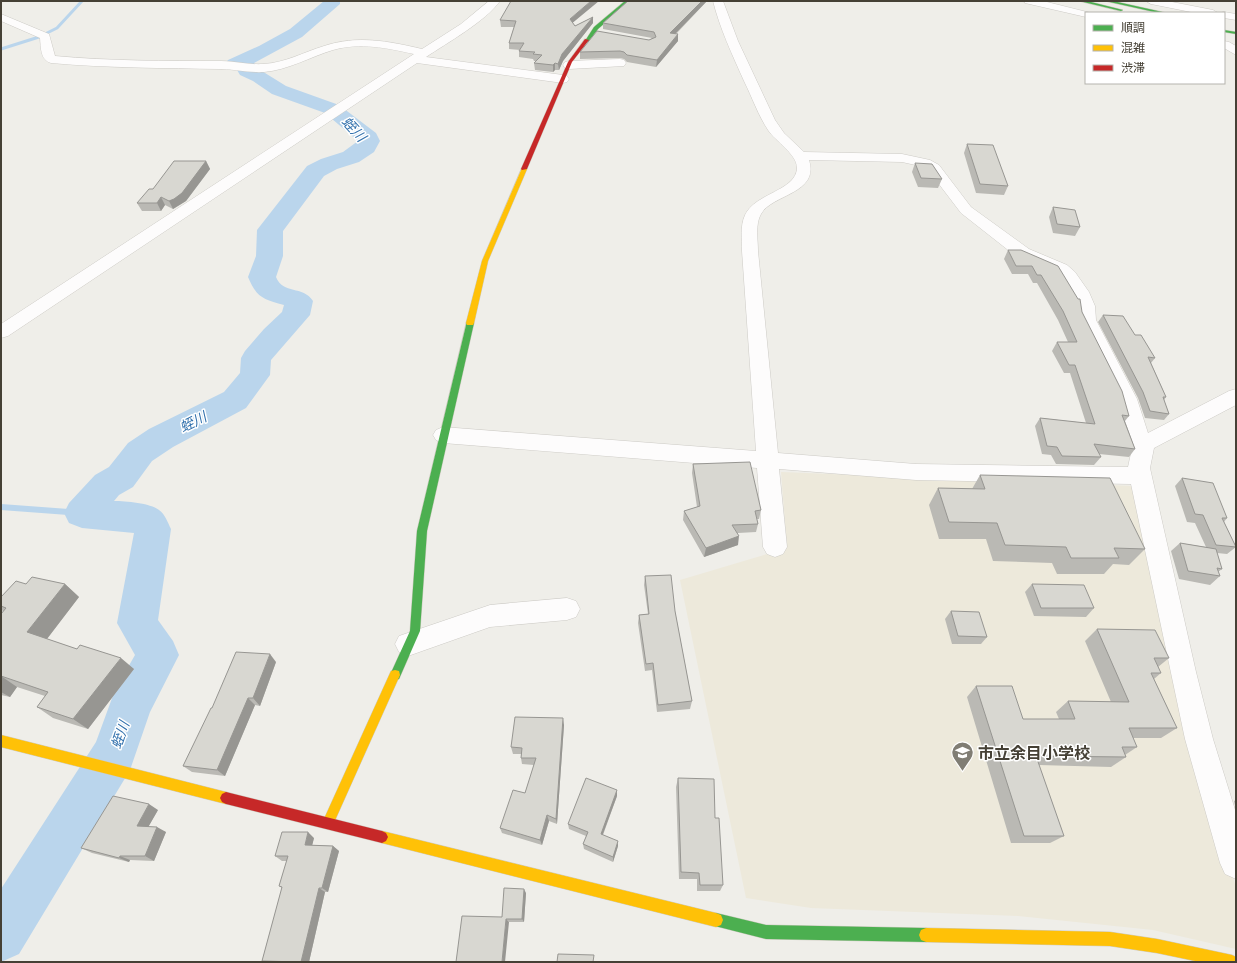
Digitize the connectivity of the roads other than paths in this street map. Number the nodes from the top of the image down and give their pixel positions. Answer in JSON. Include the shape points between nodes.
{"nodes":[{"id":1,"x":495,"y":1,"type":"edge"},
{"id":2,"x":628,"y":1,"type":"edge"},
{"id":3,"x":718,"y":1,"type":"edge"},
{"id":4,"x":1029,"y":1,"type":"edge"},
{"id":5,"x":1081,"y":1,"type":"edge"},
{"id":6,"x":1107,"y":1,"type":"edge"},
{"id":7,"x":1151,"y":1,"type":"edge"},
{"id":8,"x":1199,"y":1,"type":"edge"},
{"id":9,"x":1133,"y":12,"type":"edge"},
{"id":10,"x":1160,"y":12,"type":"edge"},
{"id":11,"x":1204,"y":12,"type":"edge"},
{"id":12,"x":1208,"y":12,"type":"edge"},
{"id":13,"x":1085,"y":14,"type":"edge"},
{"id":14,"x":1225,"y":15,"type":"edge"},
{"id":15,"x":1,"y":17,"type":"edge"},
{"id":16,"x":1236,"y":17,"type":"edge"},
{"id":17,"x":1225,"y":25,"type":"edge"},
{"id":18,"x":1236,"y":27,"type":"edge"},
{"id":19,"x":1225,"y":30,"type":"edge"},
{"id":20,"x":593,"y":32,"type":"junction"},
{"id":21,"x":1236,"y":33,"type":"edge"},
{"id":22,"x":607,"y":34,"type":"edge"},
{"id":23,"x":1228,"y":44,"type":"edge"},
{"id":24,"x":1236,"y":51,"type":"edge"},
{"id":25,"x":419,"y":56,"type":"junction"},
{"id":26,"x":620,"y":63,"type":"dead end"},
{"id":27,"x":569,"y":65,"type":"junction"},
{"id":28,"x":563,"y":79,"type":"junction"},
{"id":29,"x":798,"y":156,"type":"junction"},
{"id":30,"x":1,"y":332,"type":"edge"},
{"id":31,"x":1236,"y":396,"type":"edge"},
{"id":32,"x":443,"y":435,"type":"junction"},
{"id":33,"x":1144,"y":444,"type":"junction"},
{"id":34,"x":768,"y":461,"type":"junction"},
{"id":35,"x":1141,"y":476,"type":"junction"},
{"id":36,"x":775,"y":547,"type":"dead end"},
{"id":37,"x":567,"y":608,"type":"dead end"},
{"id":38,"x":408,"y":644,"type":"junction"},
{"id":39,"x":1,"y":741,"type":"edge"},
{"id":40,"x":328,"y":823,"type":"junction"},
{"id":41,"x":1236,"y":863,"type":"edge"},
{"id":42,"x":1232,"y":962,"type":"edge"}],
"edges":[{"from":1,"to":25,"type":"street","via":[[465,26]]},
{"from":2,"to":20,"type":"main road"},
{"from":3,"to":29,"type":"street","via":[[728,31],[766,114],[777,133]]},
{"from":4,"to":13,"type":"street"},
{"from":5,"to":9,"type":"main road"},
{"from":6,"to":10,"type":"main road"},
{"from":7,"to":11,"type":"street"},
{"from":8,"to":12,"type":"street"},
{"from":14,"to":16,"type":"street"},
{"from":15,"to":25,"type":"street","via":[[43,34],[51,59],[77,62],[273,67],[355,42],[380,43]]},
{"from":17,"to":18,"type":"main road"},
{"from":19,"to":21,"type":"main road"},
{"from":20,"to":22,"type":"street"},
{"from":20,"to":27,"type":"main road","via":[[573,56]]},
{"from":23,"to":24,"type":"street"},
{"from":25,"to":28,"type":"street"},
{"from":25,"to":30,"type":"street"},
{"from":26,"to":27,"type":"street"},
{"from":27,"to":28,"type":"main road"},
{"from":28,"to":32,"type":"main road","via":[[485,261]]},
{"from":29,"to":33,"type":"street","via":[[902,158],[925,163],[934,168],[966,210],[1023,253],[1061,269],[1080,292],[1088,320],[1127,399]]},
{"from":29,"to":34,"type":"street","via":[[804,168],[798,181],[786,192],[755,210],[750,220],[750,251]]},
{"from":31,"to":33,"type":"street"},
{"from":32,"to":34,"type":"street"},
{"from":32,"to":38,"type":"main road","via":[[422,531],[414,631]]},
{"from":33,"to":35,"type":"street","via":[[1139,468]]},
{"from":34,"to":35,"type":"street","via":[[916,472]]},
{"from":34,"to":36,"type":"street"},
{"from":35,"to":41,"type":"street","via":[[1190,702]]},
{"from":37,"to":38,"type":"street","via":[[490,616]]},
{"from":38,"to":40,"type":"main road"},
{"from":39,"to":40,"type":"main road"},
{"from":40,"to":42,"type":"main road","via":[[766,932],[1110,939]]}]}
